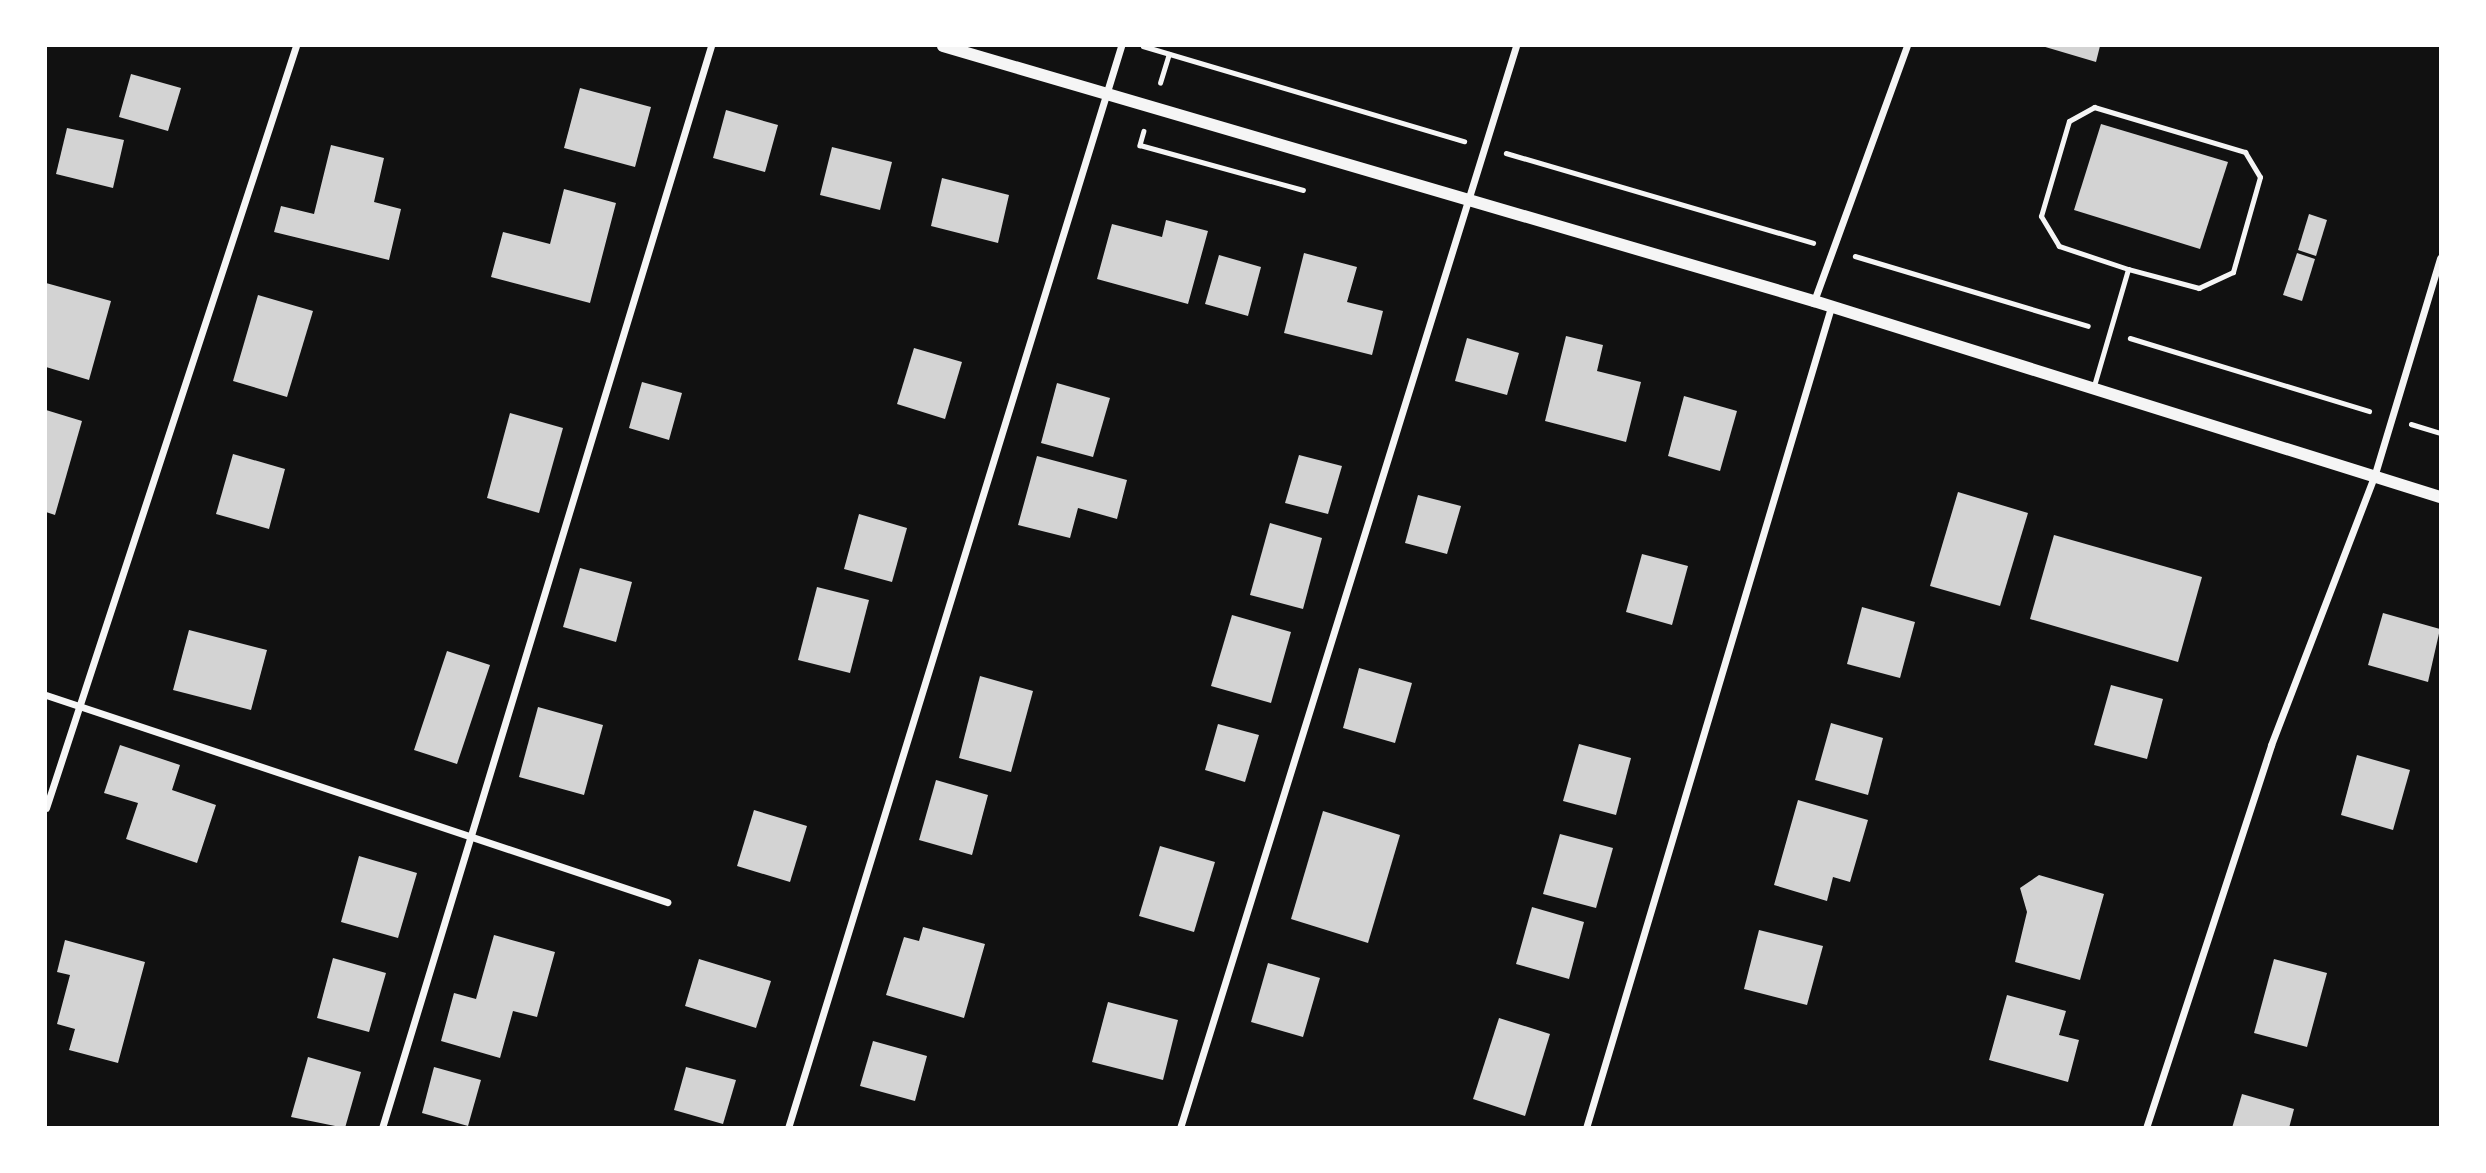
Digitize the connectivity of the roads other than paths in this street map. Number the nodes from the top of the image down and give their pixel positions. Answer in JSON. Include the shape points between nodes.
{"nodes":[{"id":1,"x":296,"y":46,"type":"edge"},
{"id":2,"x":711,"y":46,"type":"edge"},
{"id":3,"x":943,"y":46,"type":"edge"},
{"id":4,"x":1121,"y":46,"type":"edge"},
{"id":5,"x":1516,"y":46,"type":"edge"},
{"id":6,"x":1908,"y":46,"type":"edge"},
{"id":7,"x":1106,"y":95,"type":"junction"},
{"id":8,"x":1470,"y":203,"type":"junction"},
{"id":9,"x":2441,"y":258,"type":"edge"},
{"id":10,"x":2128,"y":269,"type":"junction"},
{"id":11,"x":1814,"y":301,"type":"junction"},
{"id":12,"x":1831,"y":307,"type":"junction"},
{"id":13,"x":2093,"y":389,"type":"junction"},
{"id":14,"x":2374,"y":477,"type":"junction"},
{"id":15,"x":2441,"y":498,"type":"edge"},
{"id":16,"x":46,"y":695,"type":"edge"},
{"id":17,"x":81,"y":706,"type":"junction"},
{"id":18,"x":46,"y":808,"type":"edge"},
{"id":19,"x":473,"y":837,"type":"junction"},
{"id":20,"x":667,"y":902,"type":"dead end"},
{"id":21,"x":382,"y":1128,"type":"edge"},
{"id":22,"x":788,"y":1128,"type":"edge"},
{"id":23,"x":1180,"y":1128,"type":"edge"},
{"id":24,"x":1587,"y":1128,"type":"edge"},
{"id":25,"x":2146,"y":1128,"type":"edge"}],
"edges":[{"from":1,"to":17,"type":"street"},
{"from":2,"to":19,"type":"street"},
{"from":3,"to":7,"type":"street"},
{"from":4,"to":7,"type":"street"},
{"from":5,"to":8,"type":"street"},
{"from":6,"to":11,"type":"street"},
{"from":7,"to":8,"type":"street"},
{"from":7,"to":22,"type":"street"},
{"from":8,"to":11,"type":"street"},
{"from":8,"to":23,"type":"street"},
{"from":9,"to":14,"type":"street"},
{"from":10,"to":10,"type":"lane","via":[[2059,246],[2041,216],[2069,121],[2094,107],[2245,152],[2260,177],[2233,272],[2199,288]]},
{"from":10,"to":13,"type":"lane"},
{"from":11,"to":12,"type":"street"},
{"from":12,"to":13,"type":"street"},
{"from":12,"to":24,"type":"street"},
{"from":13,"to":14,"type":"street"},
{"from":14,"to":15,"type":"street"},
{"from":14,"to":25,"type":"street","via":[[2271,745]]},
{"from":16,"to":17,"type":"street"},
{"from":17,"to":18,"type":"street"},
{"from":17,"to":19,"type":"street"},
{"from":19,"to":20,"type":"street"},
{"from":19,"to":21,"type":"street"}]}
